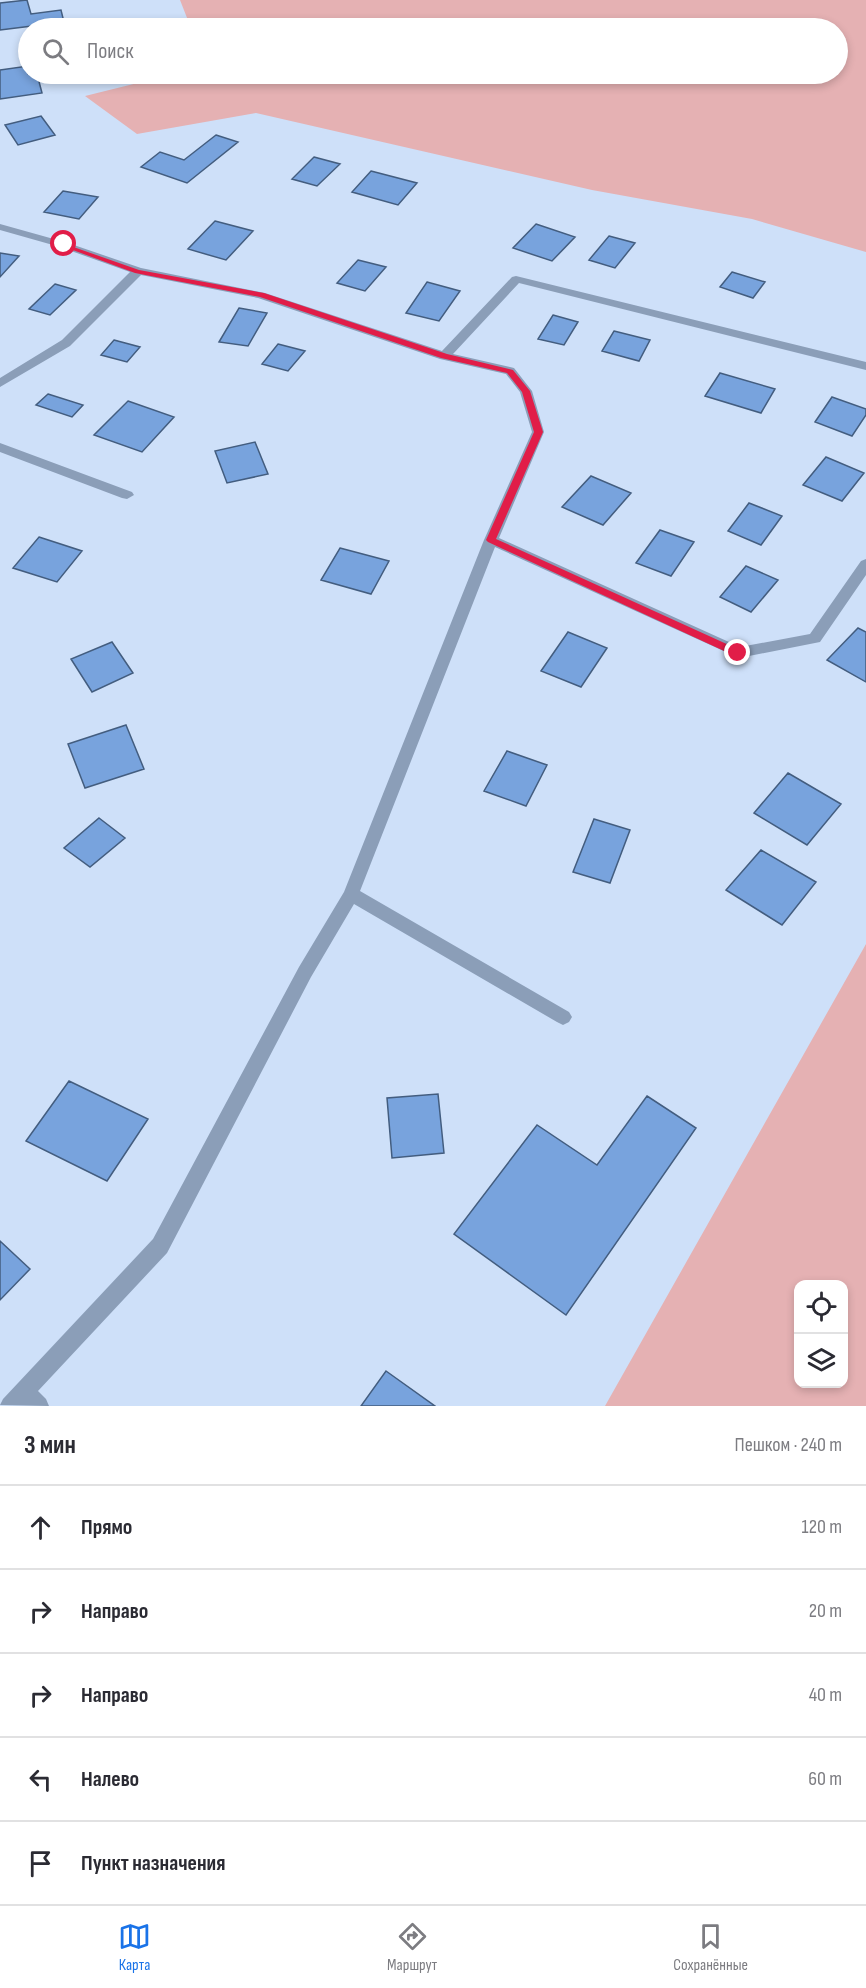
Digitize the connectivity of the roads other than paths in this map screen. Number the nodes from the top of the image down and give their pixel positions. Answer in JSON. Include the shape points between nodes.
{"nodes":[{"id":1,"x":0,"y":227,"type":"edge"},
{"id":2,"x":138,"y":272,"type":"junction"},
{"id":3,"x":444,"y":356,"type":"junction"},
{"id":4,"x":866,"y":366,"type":"edge"},
{"id":5,"x":0,"y":383,"type":"edge"},
{"id":6,"x":0,"y":447,"type":"edge"},
{"id":7,"x":127,"y":495,"type":"dead end"},
{"id":8,"x":491,"y":540,"type":"junction"},
{"id":9,"x":866,"y":564,"type":"edge"},
{"id":10,"x":351,"y":894,"type":"junction"},
{"id":11,"x":563,"y":1017,"type":"dead end"},
{"id":12,"x":24,"y":1401,"type":"edge"}],
"edges":[{"from":1,"to":2,"type":"street","via":[[64,244]]},
{"from":2,"to":3,"type":"street","via":[[261,295]]},
{"from":2,"to":5,"type":"street","via":[[66,343]]},
{"from":3,"to":4,"type":"street","via":[[516,279]]},
{"from":3,"to":8,"type":"street","via":[[510,371],[526,391],[538,432]]},
{"from":6,"to":7,"type":"street"},
{"from":8,"to":9,"type":"street","via":[[738,653],[815,638]]},
{"from":8,"to":10,"type":"street"},
{"from":10,"to":11,"type":"street"},
{"from":10,"to":12,"type":"street","via":[[305,972],[160,1246]]}]}
